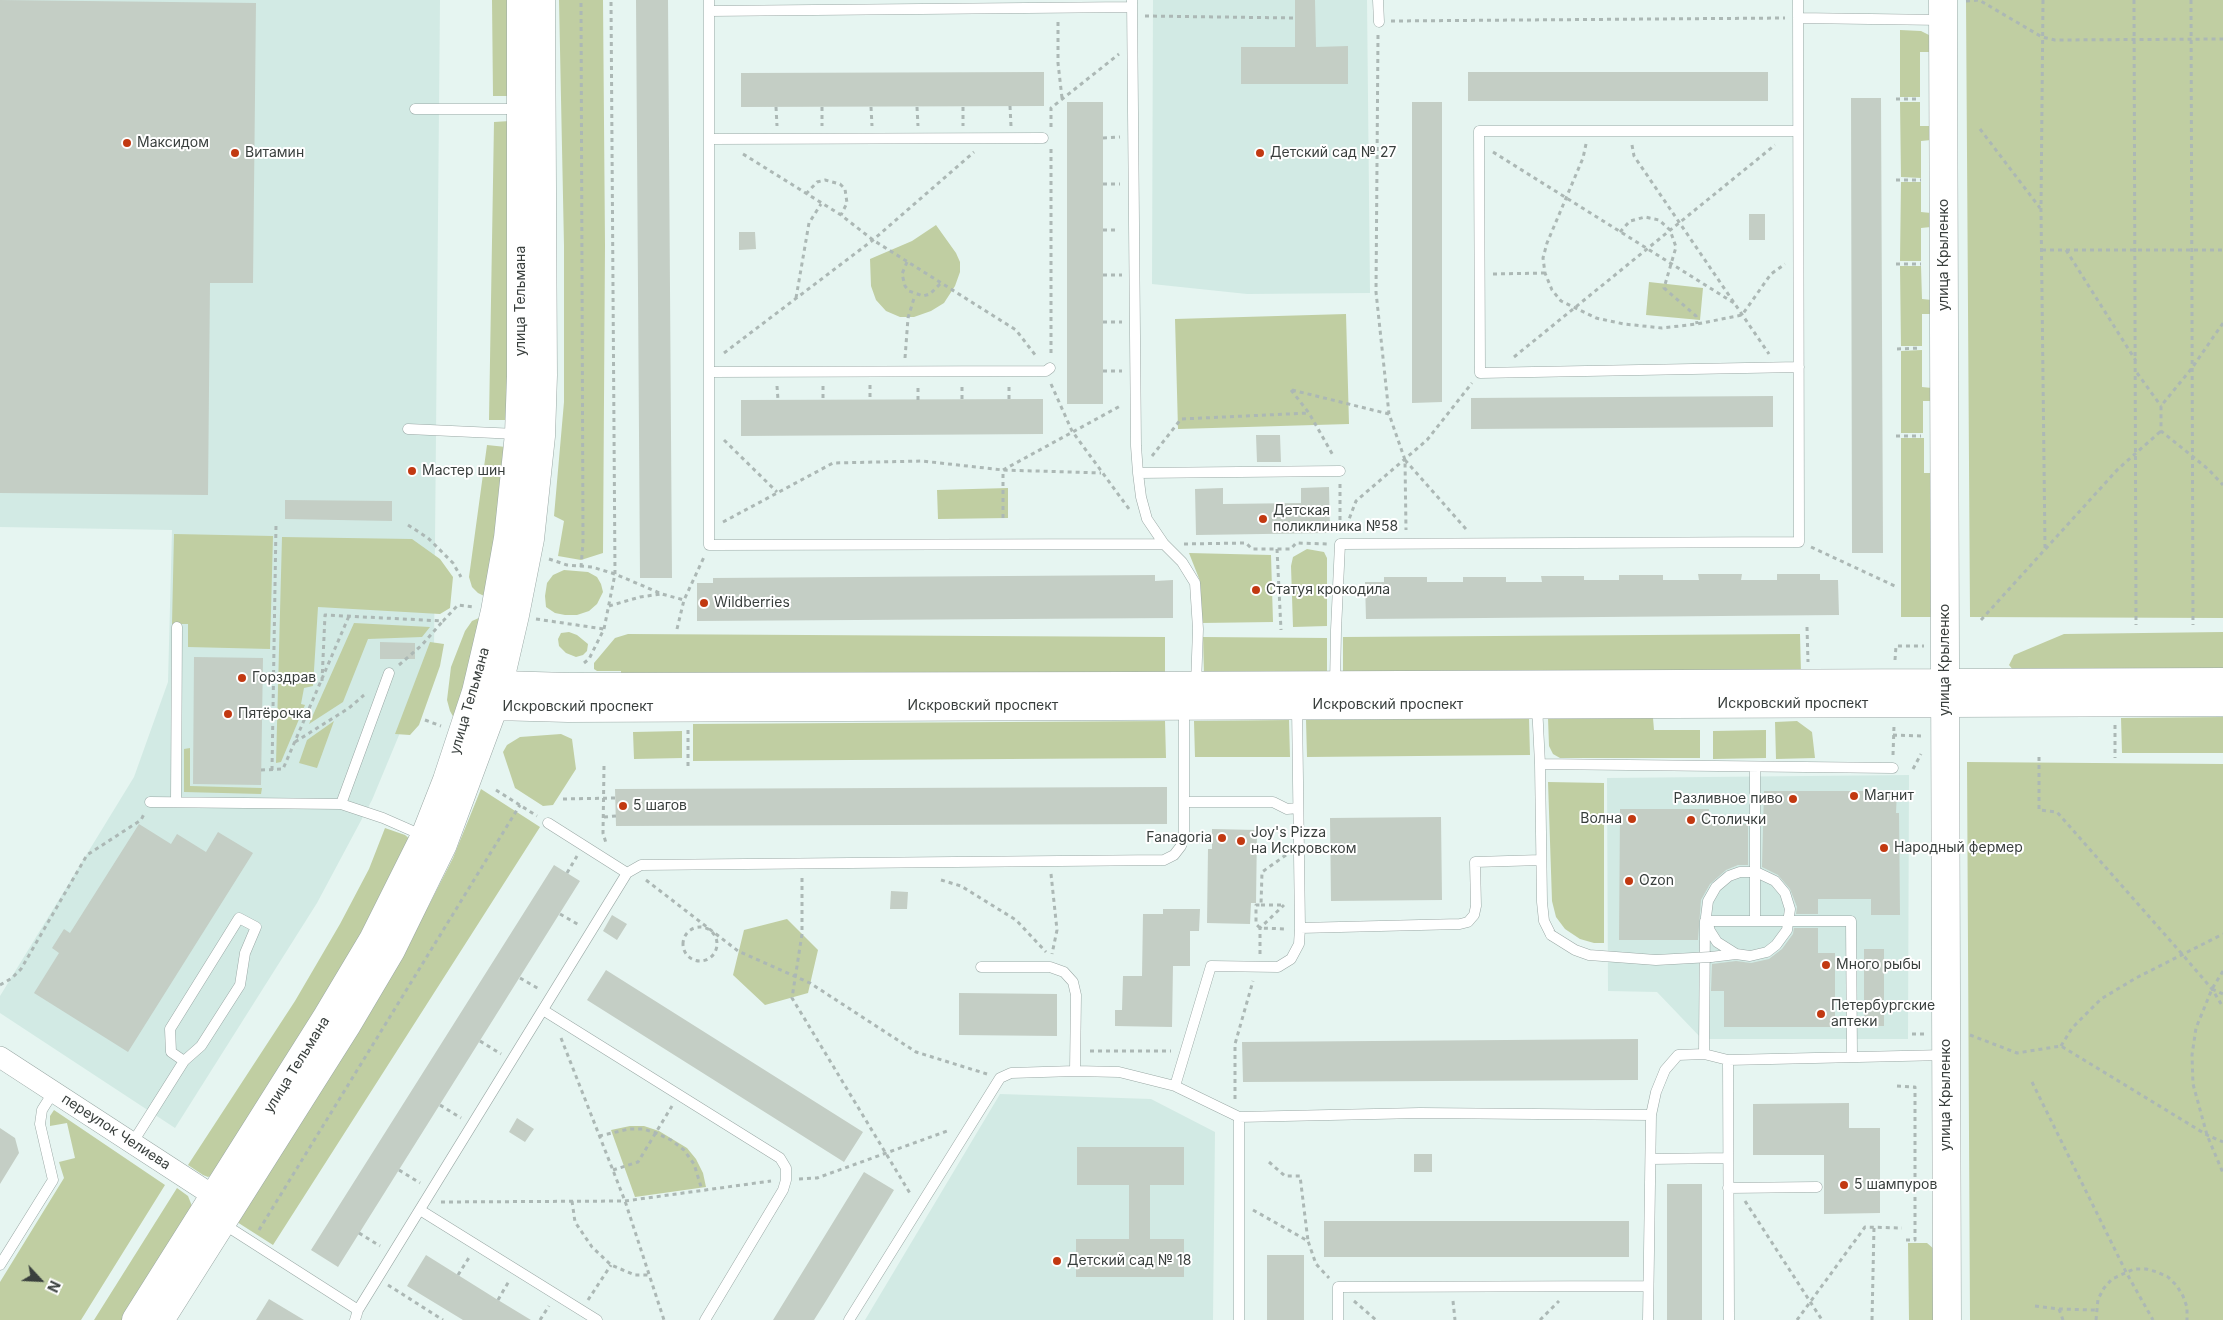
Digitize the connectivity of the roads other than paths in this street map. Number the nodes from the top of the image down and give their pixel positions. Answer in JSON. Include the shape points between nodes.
{"nodes":[{"id":1,"x":521,"y":0,"type":"edge"},
{"id":2,"x":541,"y":0,"type":"edge"},
{"id":3,"x":1378,"y":0,"type":"edge"},
{"id":4,"x":1798,"y":0,"type":"edge"},
{"id":5,"x":709,"y":5,"type":"edge"},
{"id":6,"x":1950,"y":7,"type":"edge"},
{"id":7,"x":1132,"y":8,"type":"edge"},
{"id":8,"x":1798,"y":18,"type":"junction"},
{"id":9,"x":1378,"y":22,"type":"road end"},
{"id":10,"x":531,"y":108,"type":"junction"},
{"id":11,"x":415,"y":109,"type":"dead end"},
{"id":12,"x":1798,"y":131,"type":"junction"},
{"id":13,"x":1043,"y":138,"type":"dead end"},
{"id":14,"x":714,"y":139,"type":"junction"},
{"id":15,"x":1799,"y":367,"type":"junction"},
{"id":16,"x":710,"y":368,"type":"junction"},
{"id":17,"x":1048,"y":369,"type":"road end"},
{"id":18,"x":408,"y":429,"type":"dead end"},
{"id":19,"x":530,"y":435,"type":"junction"},
{"id":20,"x":1340,"y":471,"type":"dead end"},
{"id":21,"x":1138,"y":472,"type":"junction"},
{"id":22,"x":1164,"y":544,"type":"junction"},
{"id":23,"x":177,"y":627,"type":"dead end"},
{"id":24,"x":389,"y":673,"type":"dead end"},
{"id":25,"x":2223,"y":682,"type":"edge"},
{"id":26,"x":1945,"y":693,"type":"junction"},
{"id":27,"x":490,"y":694,"type":"junction"},
{"id":28,"x":1537,"y":694,"type":"junction"},
{"id":29,"x":1297,"y":695,"type":"junction"},
{"id":30,"x":1336,"y":695,"type":"junction"},
{"id":31,"x":1190,"y":696,"type":"junction"},
{"id":32,"x":2223,"y":702,"type":"edge"},
{"id":33,"x":1540,"y":764,"type":"junction"},
{"id":34,"x":1755,"y":767,"type":"junction"},
{"id":35,"x":1893,"y":768,"type":"road end"},
{"id":36,"x":150,"y":802,"type":"road end"},
{"id":37,"x":176,"y":802,"type":"junction"},
{"id":38,"x":1184,"y":802,"type":"junction"},
{"id":39,"x":341,"y":804,"type":"junction"},
{"id":40,"x":1298,"y":808,"type":"junction"},
{"id":41,"x":548,"y":823,"type":"road end"},
{"id":42,"x":425,"y":836,"type":"junction"},
{"id":43,"x":1542,"y":860,"type":"junction"},
{"id":44,"x":627,"y":873,"type":"junction"},
{"id":45,"x":1755,"y":921,"type":"junction"},
{"id":46,"x":1300,"y":928,"type":"junction"},
{"id":47,"x":1736,"y":954,"type":"junction"},
{"id":48,"x":980,"y":966,"type":"dead end"},
{"id":49,"x":543,"y":1010,"type":"junction"},
{"id":50,"x":1704,"y":1054,"type":"junction"},
{"id":51,"x":1946,"y":1054,"type":"junction"},
{"id":52,"x":1852,"y":1056,"type":"junction"},
{"id":53,"x":0,"y":1057,"type":"edge"},
{"id":54,"x":1728,"y":1060,"type":"junction"},
{"id":55,"x":184,"y":1061,"type":"junction"},
{"id":56,"x":1075,"y":1071,"type":"junction"},
{"id":57,"x":1175,"y":1086,"type":"junction"},
{"id":58,"x":54,"y":1092,"type":"junction"},
{"id":59,"x":1651,"y":1115,"type":"junction"},
{"id":60,"x":1239,"y":1117,"type":"junction"},
{"id":61,"x":133,"y":1142,"type":"junction"},
{"id":62,"x":1728,"y":1158,"type":"junction"},
{"id":63,"x":1651,"y":1159,"type":"junction"},
{"id":64,"x":1817,"y":1187,"type":"dead end"},
{"id":65,"x":1732,"y":1188,"type":"junction"},
{"id":66,"x":422,"y":1206,"type":"junction"},
{"id":67,"x":218,"y":1210,"type":"junction"},
{"id":68,"x":0,"y":1265,"type":"edge"},
{"id":69,"x":1648,"y":1286,"type":"junction"},
{"id":70,"x":358,"y":1310,"type":"junction"},
{"id":71,"x":136,"y":1320,"type":"edge"},
{"id":72,"x":160,"y":1320,"type":"edge"},
{"id":73,"x":354,"y":1320,"type":"edge"},
{"id":74,"x":596,"y":1320,"type":"edge"},
{"id":75,"x":705,"y":1320,"type":"edge"},
{"id":76,"x":849,"y":1320,"type":"edge"},
{"id":77,"x":1239,"y":1320,"type":"edge"},
{"id":78,"x":1338,"y":1320,"type":"edge"},
{"id":79,"x":1648,"y":1320,"type":"edge"},
{"id":80,"x":1730,"y":1320,"type":"edge"},
{"id":81,"x":1947,"y":1320,"type":"edge"}],
"edges":[{"from":1,"to":10,"type":"street","name":"улица Тельмана"},
{"from":2,"to":10,"type":"street","name":"улица Тельмана"},
{"from":3,"to":9,"type":"lane"},
{"from":4,"to":8,"type":"lane"},
{"from":5,"to":7,"type":"lane"},
{"from":5,"to":14,"type":"lane"},
{"from":6,"to":8,"type":"lane"},
{"from":6,"to":26,"type":"street","name":"улица Крыленко"},
{"from":7,"to":21,"type":"lane"},
{"from":8,"to":12,"type":"lane"},
{"from":10,"to":11,"type":"lane"},
{"from":10,"to":19,"type":"street","name":"улица Тельмана","via":[[521,376]]},
{"from":12,"to":15,"type":"lane"},
{"from":12,"to":15,"type":"lane","via":[[1479,131],[1480,373]]},
{"from":13,"to":14,"type":"lane"},
{"from":14,"to":16,"type":"lane"},
{"from":15,"to":30,"type":"lane","via":[[1799,542],[1340,544]]},
{"from":16,"to":17,"type":"lane","via":[[904,372]]},
{"from":16,"to":22,"type":"lane","via":[[710,545]]},
{"from":18,"to":19,"type":"lane"},
{"from":19,"to":27,"type":"street","name":"улица Тельмана","via":[[530,539]]},
{"from":20,"to":21,"type":"lane"},
{"from":21,"to":22,"type":"lane","via":[[1147,519]]},
{"from":22,"to":31,"type":"lane","via":[[1182,562],[1195,584],[1198,629]]},
{"from":23,"to":37,"type":"lane"},
{"from":24,"to":39,"type":"lane"},
{"from":25,"to":26,"type":"street","name":"Искровский проспект"},
{"from":26,"to":28,"type":"street","name":"Искровский проспект"},
{"from":26,"to":32,"type":"street","name":"Искровский проспект"},
{"from":26,"to":51,"type":"street","name":"улица Крыленко"},
{"from":27,"to":31,"type":"street","name":"Искровский проспект"},
{"from":27,"to":42,"type":"street","name":"улица Тельмана","via":[[447,780]]},
{"from":27,"to":67,"type":"street","name":"улица Тельмана","via":[[443,844],[390,950],[346,1026]]},
{"from":28,"to":30,"type":"street","name":"Искровский проспект"},
{"from":28,"to":33,"type":"lane"},
{"from":29,"to":30,"type":"street","name":"Искровский проспект"},
{"from":29,"to":31,"type":"street","name":"Искровский проспект"},
{"from":29,"to":40,"type":"lane"},
{"from":31,"to":38,"type":"lane"},
{"from":33,"to":34,"type":"lane"},
{"from":33,"to":43,"type":"lane"},
{"from":34,"to":35,"type":"lane"},
{"from":34,"to":45,"type":"lane"},
{"from":36,"to":37,"type":"lane"},
{"from":37,"to":39,"type":"lane"},
{"from":38,"to":40,"type":"lane","via":[[1273,802],[1287,809]]},
{"from":38,"to":44,"type":"lane","via":[[1181,846],[1164,860],[641,866]]},
{"from":39,"to":42,"type":"lane"},
{"from":40,"to":46,"type":"lane"},
{"from":41,"to":44,"type":"lane"},
{"from":42,"to":67,"type":"street","name":"улица Тельмана","via":[[398,893]]},
{"from":43,"to":46,"type":"lane","via":[[1475,862],[1476,906],[1468,922]]},
{"from":43,"to":47,"type":"lane","bridge":true,"via":[[1544,922],[1551,935],[1575,950],[1589,955],[1656,960]]},
{"from":44,"to":49,"type":"lane"},
{"from":45,"to":50,"type":"lane","via":[[1705,921]]},
{"from":45,"to":52,"type":"lane","via":[[1851,921]]},
{"from":46,"to":57,"type":"lane","via":[[1299,944],[1291,959],[1278,967],[1211,966]]},
{"from":47,"to":47,"type":"lane","via":[[1717,942],[1710,931],[1706,917],[1708,901],[1716,887],[1729,876],[1756,872],[1780,886],[1788,900],[1790,918],[1783,938],[1767,952],[1750,956]]},
{"from":48,"to":56,"type":"lane","via":[[1050,967],[1064,972],[1073,982],[1076,995]]},
{"from":49,"to":66,"type":"lane"},
{"from":49,"to":75,"type":"lane","via":[[780,1158],[786,1168],[783,1190]]},
{"from":50,"to":54,"type":"lane"},
{"from":50,"to":59,"type":"lane","via":[[1678,1055],[1665,1070]]},
{"from":51,"to":52,"type":"lane"},
{"from":51,"to":81,"type":"street","name":"улица Крыленко"},
{"from":52,"to":54,"type":"lane"},
{"from":53,"to":58,"type":"street","name":"переулок Челиева"},
{"from":54,"to":62,"type":"lane"},
{"from":55,"to":55,"type":"lane","via":[[171,1052],[170,1028],[239,918],[256,927],[245,953],[240,986],[201,1046]]},
{"from":55,"to":61,"type":"lane"},
{"from":56,"to":57,"type":"lane","via":[[1119,1072]]},
{"from":56,"to":76,"type":"lane","via":[[1011,1073],[1000,1078]]},
{"from":57,"to":60,"type":"lane"},
{"from":58,"to":61,"type":"street","name":"переулок Челиева"},
{"from":58,"to":68,"type":"lane","via":[[42,1110],[40,1124],[53,1180]]},
{"from":59,"to":60,"type":"lane","via":[[1420,1112]]},
{"from":59,"to":63,"type":"lane"},
{"from":60,"to":77,"type":"lane"},
{"from":61,"to":67,"type":"street","name":"переулок Челиева"},
{"from":62,"to":63,"type":"lane"},
{"from":62,"to":65,"type":"lane"},
{"from":63,"to":69,"type":"lane"},
{"from":64,"to":65,"type":"lane"},
{"from":65,"to":80,"type":"lane"},
{"from":66,"to":70,"type":"lane"},
{"from":66,"to":74,"type":"lane","via":[[476,1245]]},
{"from":67,"to":70,"type":"lane","via":[[251,1242]]},
{"from":67,"to":71,"type":"street","name":"улица Тельмана"},
{"from":67,"to":72,"type":"street","name":"улица Тельмана"},
{"from":69,"to":78,"type":"lane","via":[[1338,1287]]},
{"from":69,"to":79,"type":"lane"},
{"from":70,"to":73,"type":"lane"}]}
